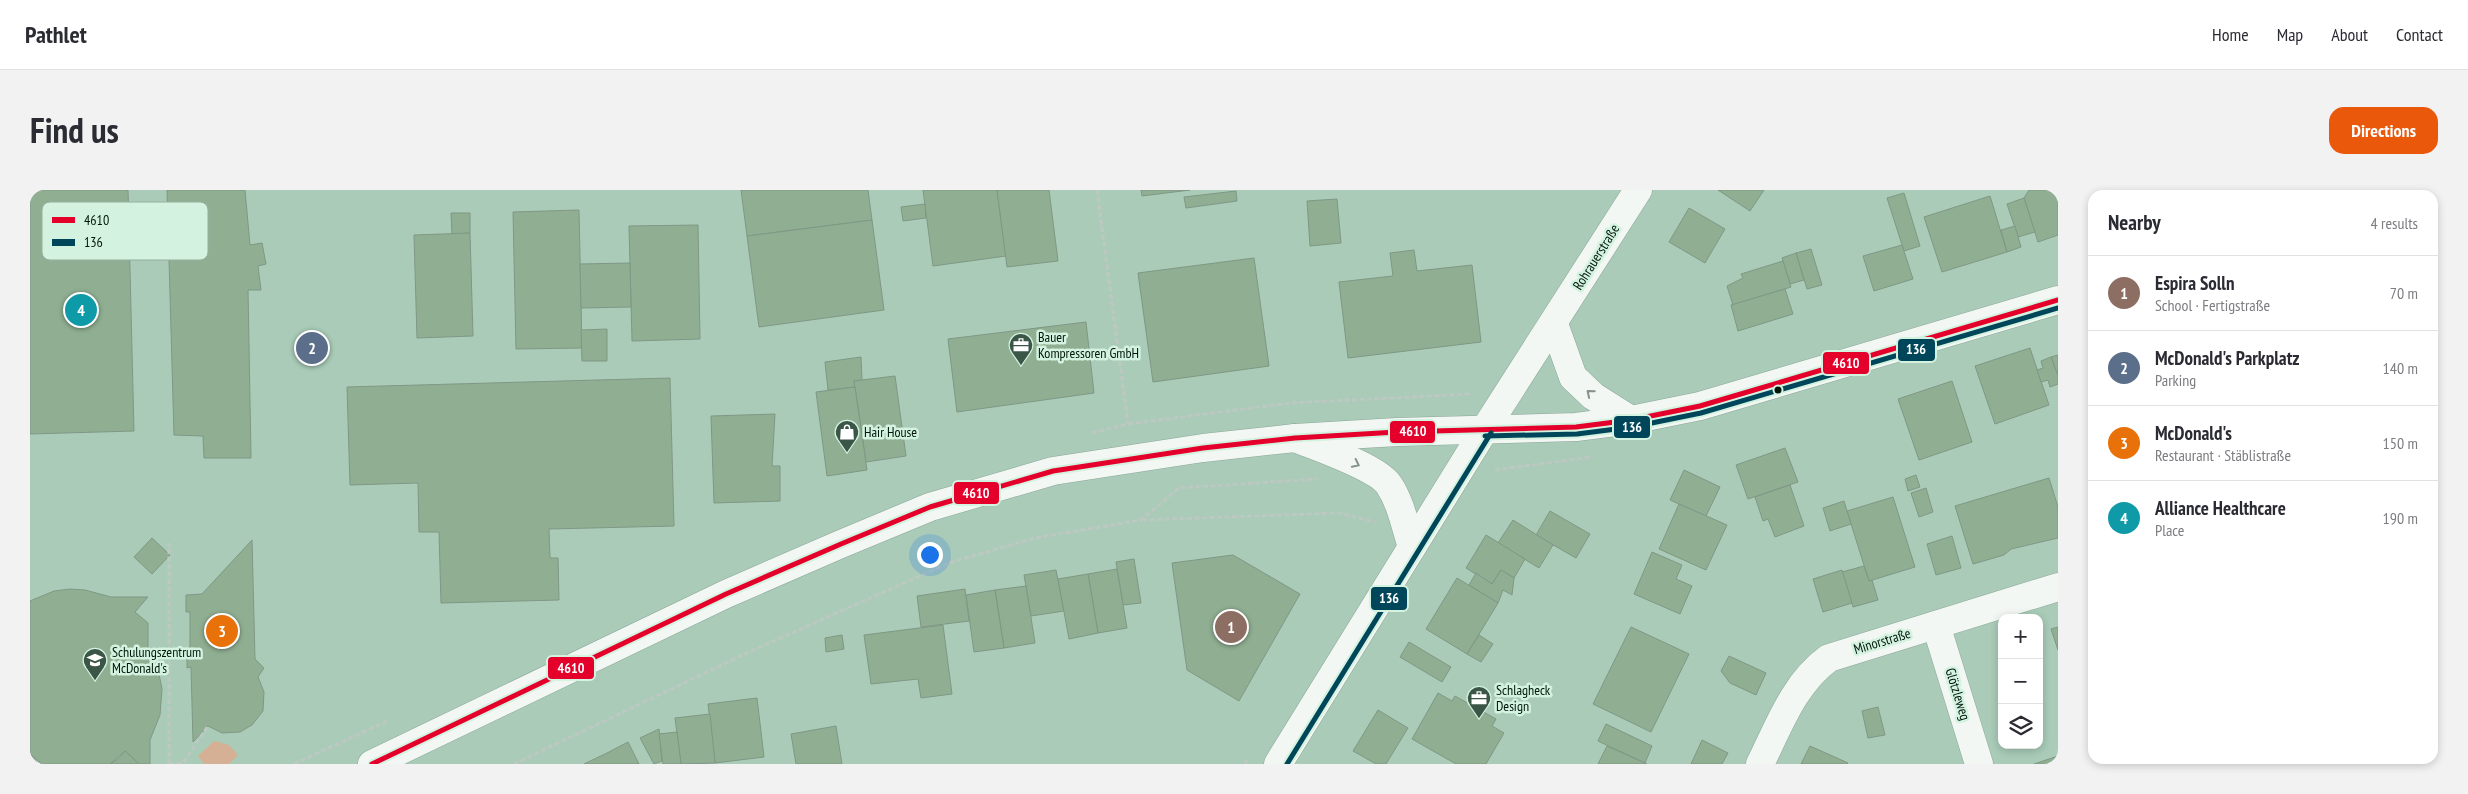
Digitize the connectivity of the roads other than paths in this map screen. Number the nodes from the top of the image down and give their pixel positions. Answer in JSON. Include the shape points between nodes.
{"nodes":[{"id":1,"x":1638,"y":190,"type":"edge"},
{"id":2,"x":2058,"y":300,"type":"edge"},
{"id":3,"x":1554,"y":324,"type":"junction"},
{"id":4,"x":1631,"y":420,"type":"junction"},
{"id":5,"x":1485,"y":429,"type":"junction"},
{"id":6,"x":1295,"y":438,"type":"junction"},
{"id":7,"x":1412,"y":547,"type":"junction"},
{"id":8,"x":2058,"y":587,"type":"edge"},
{"id":9,"x":1936,"y":625,"type":"junction"},
{"id":10,"x":372,"y":764,"type":"edge"},
{"id":11,"x":1278,"y":764,"type":"edge"},
{"id":12,"x":1760,"y":764,"type":"edge"},
{"id":13,"x":1979,"y":764,"type":"edge"}],
"edges":[{"from":1,"to":3,"type":"main road","name":"Rohrauerstraße"},
{"from":2,"to":4,"type":"main road","via":[[1700,406]]},
{"from":4,"to":3,"type":"main road","one_way":true,"via":[[1593,396],[1573,377]]},
{"from":3,"to":5,"type":"main road","name":"Rohrauerstraße"},
{"from":4,"to":5,"type":"main road","via":[[1576,427]]},
{"from":5,"to":6,"type":"main road"},
{"from":5,"to":7,"type":"main road","name":"Rohrauerstraße"},
{"from":6,"to":7,"type":"main road","one_way":true,"via":[[1374,472],[1388,483]]},
{"from":6,"to":10,"type":"main road","via":[[1203,448],[1053,472],[930,507],[726,594]]},
{"from":7,"to":11,"type":"main road","name":"Rohrauerstraße"},
{"from":8,"to":9,"type":"main road","name":"Minorstraße"},
{"from":9,"to":12,"type":"main road","name":"Minorstraße","via":[[1828,658],[1812,670],[1794,695]]},
{"from":9,"to":13,"type":"main road","name":"Glötzleweg"}]}
